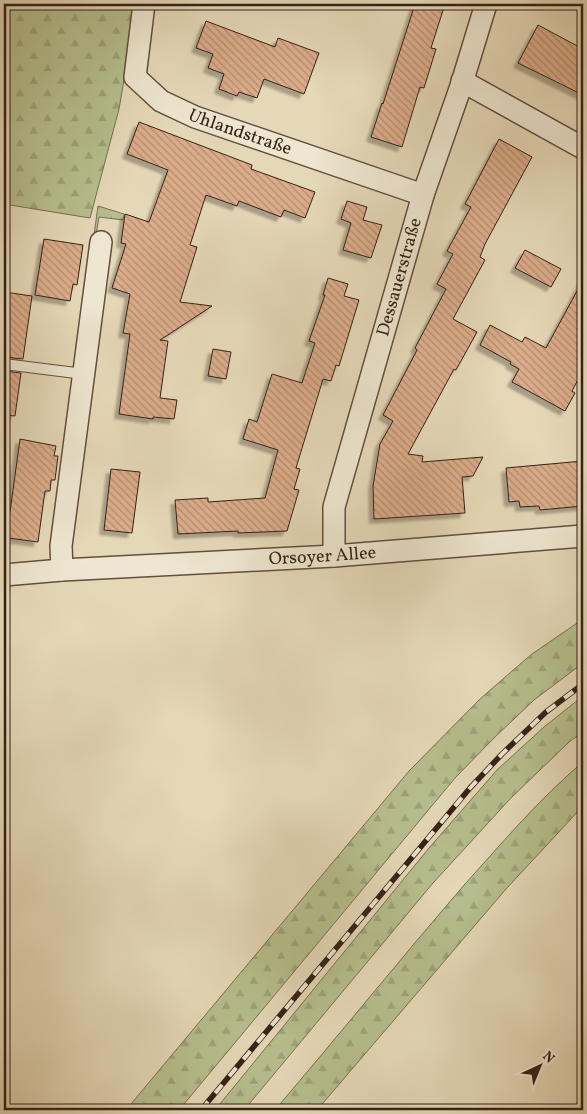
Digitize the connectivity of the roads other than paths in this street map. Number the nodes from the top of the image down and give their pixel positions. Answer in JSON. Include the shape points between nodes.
{"nodes":[{"id":1,"x":144,"y":4,"type":"edge"},
{"id":2,"x":486,"y":4,"type":"edge"},
{"id":3,"x":462,"y":81,"type":"junction"},
{"id":4,"x":583,"y":148,"type":"edge"},
{"id":5,"x":424,"y":195,"type":"junction"},
{"id":6,"x":101,"y":242,"type":"dead end"},
{"id":7,"x":4,"y":364,"type":"edge"},
{"id":8,"x":84,"y":374,"type":"junction"},
{"id":9,"x":583,"y":536,"type":"edge"},
{"id":10,"x":334,"y":556,"type":"junction"},
{"id":11,"x":62,"y":570,"type":"junction"},
{"id":12,"x":4,"y":575,"type":"edge"}],
"edges":[{"from":1,"to":5,"type":"street","name":"Uhlandstraße","via":[[135,77],[161,100],[196,118]]},
{"from":2,"to":3,"type":"street","name":"Dessauerstraße"},
{"from":3,"to":4,"type":"street"},
{"from":3,"to":5,"type":"street","name":"Dessauerstraße"},
{"from":5,"to":10,"type":"street","name":"Dessauerstraße","via":[[334,507]]},
{"from":6,"to":8,"type":"street"},
{"from":7,"to":8,"type":"lane"},
{"from":8,"to":11,"type":"street","via":[[61,546]]},
{"from":9,"to":10,"type":"street","name":"Orsoyer Allee"},
{"from":10,"to":11,"type":"street","name":"Orsoyer Allee"},
{"from":11,"to":12,"type":"street","name":"Orsoyer Allee"}]}
